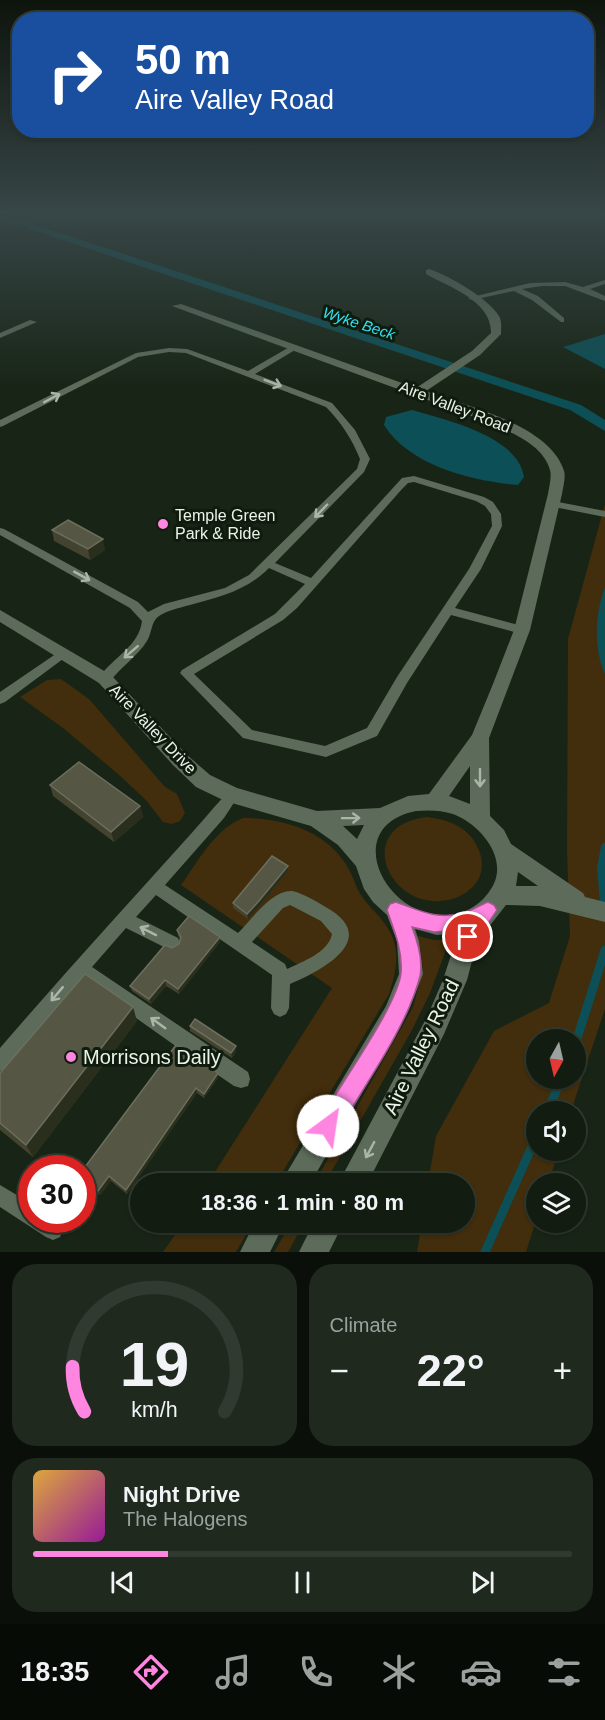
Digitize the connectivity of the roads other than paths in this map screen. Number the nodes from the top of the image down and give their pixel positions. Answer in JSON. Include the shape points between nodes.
{"nodes":[{"id":1,"x":429,"y":272,"type":"dead end"},
{"id":2,"x":605,"y":282,"type":"edge"},
{"id":3,"x":516,"y":289,"type":"junction"},
{"id":4,"x":583,"y":289,"type":"junction"},
{"id":5,"x":472,"y":298,"type":"junction"},
{"id":6,"x":605,"y":298,"type":"edge"},
{"id":7,"x":177,"y":306,"type":"dead end"},
{"id":8,"x":561,"y":320,"type":"dead end"},
{"id":9,"x":33,"y":322,"type":"dead end"},
{"id":10,"x":0,"y":336,"type":"edge"},
{"id":11,"x":296,"y":347,"type":"junction"},
{"id":12,"x":249,"y":374,"type":"junction"},
{"id":13,"x":417,"y":392,"type":"junction"},
{"id":14,"x":0,"y":424,"type":"edge"},
{"id":15,"x":553,"y":504,"type":"junction"},
{"id":16,"x":603,"y":513,"type":"edge"},
{"id":17,"x":0,"y":531,"type":"edge"},
{"id":18,"x":268,"y":564,"type":"junction"},
{"id":19,"x":313,"y":583,"type":"junction"},
{"id":20,"x":448,"y":610,"type":"junction"},
{"id":21,"x":0,"y":615,"type":"edge"},
{"id":22,"x":148,"y":620,"type":"junction"},
{"id":23,"x":522,"y":630,"type":"junction"},
{"id":24,"x":63,"y":653,"type":"junction"},
{"id":25,"x":105,"y":679,"type":"junction"},
{"id":26,"x":0,"y":699,"type":"edge"},
{"id":27,"x":480,"y":738,"type":"junction"},
{"id":28,"x":232,"y":795,"type":"junction"},
{"id":29,"x":434,"y":802,"type":"junction"},
{"id":30,"x":384,"y":816,"type":"junction"},
{"id":31,"x":480,"y":818,"type":"junction"},
{"id":32,"x":317,"y":819,"type":"junction"},
{"id":33,"x":504,"y":850,"type":"junction"},
{"id":34,"x":365,"y":862,"type":"junction"},
{"id":35,"x":153,"y":885,"type":"junction"},
{"id":36,"x":494,"y":903,"type":"junction"},
{"id":37,"x":584,"y":905,"type":"junction"},
{"id":38,"x":396,"y":910,"type":"junction"},
{"id":39,"x":605,"y":912,"type":"edge"},
{"id":40,"x":124,"y":919,"type":"junction"},
{"id":41,"x":172,"y":943,"type":"dead end"},
{"id":42,"x":239,"y":944,"type":"junction"},
{"id":43,"x":80,"y":968,"type":"junction"},
{"id":44,"x":282,"y":979,"type":"junction"},
{"id":45,"x":280,"y":1008,"type":"dead end"},
{"id":46,"x":0,"y":1062,"type":"edge"},
{"id":47,"x":241,"y":1079,"type":"dead end"},
{"id":48,"x":301,"y":1173,"type":"edge"},
{"id":49,"x":358,"y":1173,"type":"edge"},
{"id":50,"x":0,"y":1195,"type":"edge"},
{"id":51,"x":18,"y":1207,"type":"edge"},
{"id":52,"x":265,"y":1233,"type":"edge"},
{"id":53,"x":324,"y":1233,"type":"edge"},
{"id":54,"x":254,"y":1252,"type":"edge"},
{"id":55,"x":313,"y":1252,"type":"edge"}],
"edges":[{"from":1,"to":5,"type":"street"},
{"from":2,"to":4,"type":"lane"},
{"from":3,"to":4,"type":"lane","via":[[549,284]]},
{"from":3,"to":5,"type":"lane"},
{"from":3,"to":8,"type":"lane","via":[[535,298]]},
{"from":4,"to":6,"type":"lane"},
{"from":5,"to":13,"type":"street","via":[[493,314],[496,334],[476,353]]},
{"from":7,"to":11,"type":"street","name":"Aire Valley Road"},
{"from":9,"to":10,"type":"lane"},
{"from":11,"to":12,"type":"lane"},
{"from":11,"to":13,"type":"street","name":"Aire Valley Road"},
{"from":14,"to":12,"type":"lane","one_way":true,"via":[[136,356],[153,352],[187,351]]},
{"from":12,"to":18,"type":"lane","one_way":true,"via":[[329,405],[365,459],[361,470]]},
{"from":13,"to":15,"type":"street","name":"Aire Valley Road","via":[[527,435],[548,454],[558,472]]},
{"from":15,"to":16,"type":"lane"},
{"from":15,"to":23,"type":"street","name":"Aire Valley Road"},
{"from":17,"to":22,"type":"lane","one_way":true,"via":[[134,605]]},
{"from":18,"to":19,"type":"lane"},
{"from":18,"to":22,"type":"lane","via":[[241,586],[168,607]]},
{"from":19,"to":20,"type":"lane","via":[[398,487],[405,480],[414,479],[480,499],[496,514],[496,525],[475,569]]},
{"from":19,"to":20,"type":"lane","via":[[279,616],[186,673],[248,734],[326,752],[372,732]]},
{"from":20,"to":23,"type":"lane"},
{"from":21,"to":24,"type":"street","name":"Aire Valley Drive"},
{"from":22,"to":25,"type":"lane","one_way":true,"via":[[147,634]]},
{"from":23,"to":27,"type":"street","name":"Aire Valley Road"},
{"from":24,"to":25,"type":"street","name":"Aire Valley Drive"},
{"from":24,"to":26,"type":"lane"},
{"from":25,"to":28,"type":"street","name":"Aire Valley Drive","via":[[203,781]]},
{"from":27,"to":29,"type":"street","name":"Aire Valley Road"},
{"from":27,"to":31,"type":"street","name":"Aire Valley Road","one_way":true},
{"from":28,"to":32,"type":"street","name":"Aire Valley Drive"},
{"from":28,"to":35,"type":"lane"},
{"from":29,"to":30,"type":"street","via":[[416,803]]},
{"from":29,"to":31,"type":"street"},
{"from":32,"to":30,"type":"street","name":"Aire Valley Drive","one_way":true},
{"from":30,"to":34,"type":"street","via":[[366,844]]},
{"from":31,"to":33,"type":"street"},
{"from":32,"to":34,"type":"street","name":"Aire Valley Drive","via":[[345,840]]},
{"from":33,"to":36,"type":"street","name":"Aire Valley Road","via":[[508,869]]},
{"from":33,"to":37,"type":"street"},
{"from":34,"to":38,"type":"street","via":[[374,888]]},
{"from":35,"to":40,"type":"lane"},
{"from":35,"to":42,"type":"lane"},
{"from":36,"to":37,"type":"street","via":[[540,896]]},
{"from":36,"to":38,"type":"street","via":[[472,919],[454,924],[434,924]]},
{"from":36,"to":49,"type":"street","name":"Aire Valley Road","one_way":true,"via":[[468,937],[445,1003]]},
{"from":37,"to":39,"type":"street"},
{"from":38,"to":48,"type":"street","via":[[408,941],[411,974],[395,1014]]},
{"from":41,"to":40,"type":"lane","one_way":true},
{"from":40,"to":43,"type":"lane"},
{"from":42,"to":44,"type":"lane","via":[[279,970]]},
{"from":42,"to":44,"type":"lane","via":[[277,903],[291,898],[337,924],[339,940],[330,954]]},
{"from":43,"to":46,"type":"lane","one_way":true},
{"from":47,"to":43,"type":"lane","one_way":true},
{"from":44,"to":45,"type":"lane"},
{"from":50,"to":51,"type":"lane"},
{"from":52,"to":54,"type":"street"},
{"from":53,"to":55,"type":"street"}]}
